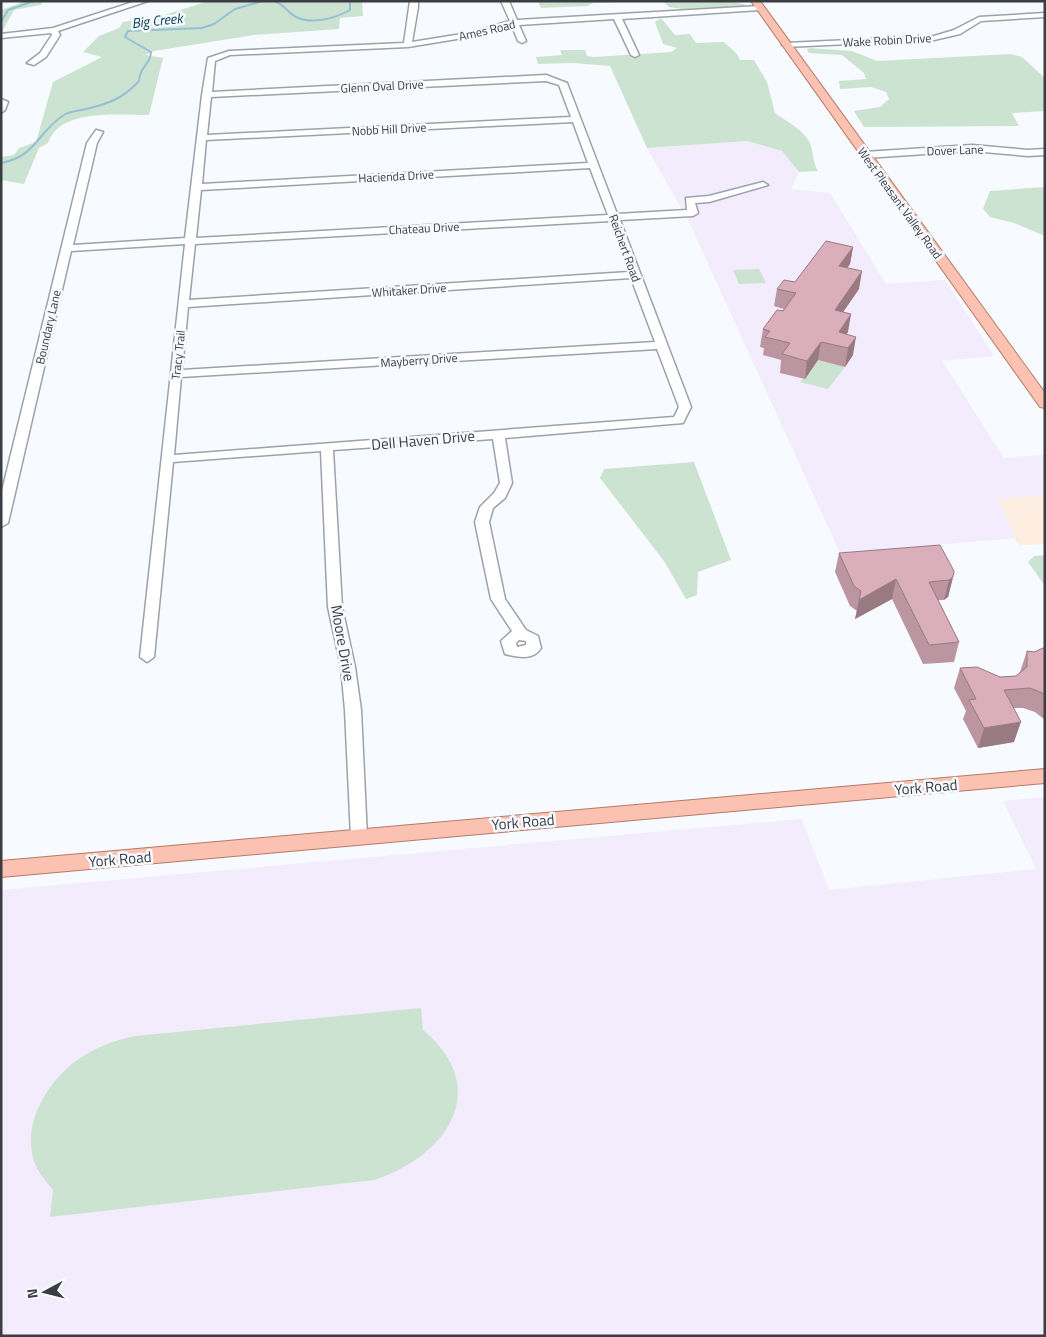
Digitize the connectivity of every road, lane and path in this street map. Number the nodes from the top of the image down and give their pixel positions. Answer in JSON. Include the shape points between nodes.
{"nodes":[{"id":1,"x":144,"y":1,"type":"edge"},
{"id":2,"x":414,"y":1,"type":"edge"},
{"id":3,"x":505,"y":1,"type":"edge"},
{"id":4,"x":758,"y":5,"type":"edge"},
{"id":5,"x":1045,"y":15,"type":"edge"},
{"id":6,"x":618,"y":18,"type":"junction"},
{"id":7,"x":513,"y":23,"type":"junction"},
{"id":8,"x":54,"y":30,"type":"junction"},
{"id":9,"x":1,"y":36,"type":"edge"},
{"id":10,"x":522,"y":41,"type":"dead end"},
{"id":11,"x":408,"y":45,"type":"junction"},
{"id":12,"x":786,"y":45,"type":"junction"},
{"id":13,"x":635,"y":55,"type":"dead end"},
{"id":14,"x":215,"y":56,"type":"joint"},
{"id":15,"x":31,"y":63,"type":"dead end"},
{"id":16,"x":557,"y":80,"type":"joint"},
{"id":17,"x":206,"y":95,"type":"junction"},
{"id":18,"x":1,"y":102,"type":"edge"},
{"id":19,"x":1,"y":110,"type":"edge"},
{"id":20,"x":577,"y":119,"type":"junction"},
{"id":21,"x":99,"y":132,"type":"dead end"},
{"id":22,"x":202,"y":138,"type":"junction"},
{"id":23,"x":1045,"y":152,"type":"edge"},
{"id":24,"x":865,"y":155,"type":"junction"},
{"id":25,"x":594,"y":165,"type":"junction"},
{"id":26,"x":763,"y":185,"type":"dead end"},
{"id":27,"x":196,"y":187,"type":"junction"},
{"id":28,"x":614,"y":218,"type":"junction"},
{"id":29,"x":191,"y":241,"type":"junction"},
{"id":30,"x":66,"y":248,"type":"junction"},
{"id":31,"x":635,"y":275,"type":"junction"},
{"id":32,"x":183,"y":304,"type":"junction"},
{"id":33,"x":661,"y":345,"type":"junction"},
{"id":34,"x":176,"y":374,"type":"junction"},
{"id":35,"x":1045,"y":404,"type":"edge"},
{"id":36,"x":679,"y":420,"type":"joint"},
{"id":37,"x":498,"y":434,"type":"junction"},
{"id":38,"x":328,"y":448,"type":"junction"},
{"id":39,"x":168,"y":459,"type":"junction"},
{"id":40,"x":1,"y":523,"type":"edge"},
{"id":41,"x":521,"y":634,"type":"dead end"},
{"id":42,"x":148,"y":657,"type":"dead end"},
{"id":43,"x":1045,"y":776,"type":"edge"},
{"id":44,"x":359,"y":837,"type":"junction"},
{"id":45,"x":1,"y":869,"type":"edge"}],
"edges":[{"from":1,"to":8,"type":"street"},
{"from":2,"to":11,"type":"street","via":[[416,11],[407,30]]},
{"from":3,"to":7,"type":"street"},
{"from":4,"to":6,"type":"street","name":"Ames Road"},
{"from":4,"to":12,"type":"main road","name":"West Pleasant Valley Road"},
{"from":5,"to":12,"type":"street","name":"Wake Robin Drive","via":[[979,19],[957,32],[934,38]]},
{"from":6,"to":7,"type":"street","name":"Ames Road"},
{"from":6,"to":13,"type":"street"},
{"from":7,"to":10,"type":"street"},
{"from":7,"to":11,"type":"street","name":"Ames Road","via":[[469,35]]},
{"from":8,"to":9,"type":"street"},
{"from":8,"to":15,"type":"street","via":[[56,35],[43,55]]},
{"from":11,"to":14,"type":"street","name":"Ames Road"},
{"from":12,"to":24,"type":"main road","name":"West Pleasant Valley Road"},
{"from":14,"to":17,"type":"street","name":"Tracy Trail","via":[[210,63]]},
{"from":16,"to":17,"type":"street","name":"Glenn Oval Drive"},
{"from":16,"to":20,"type":"street","name":"Reichert Road","via":[[563,83]]},
{"from":17,"to":22,"type":"street","name":"Tracy Trail"},
{"from":18,"to":19,"type":"street","via":[[4,102]]},
{"from":20,"to":22,"type":"street","name":"Nobb Hill Drive"},
{"from":20,"to":25,"type":"street","name":"Reichert Road"},
{"from":21,"to":30,"type":"street","name":"Boundary Lane","via":[[92,143]]},
{"from":22,"to":27,"type":"street","name":"Tracy Trail"},
{"from":23,"to":24,"type":"street","name":"Dover Lane","via":[[972,148]]},
{"from":24,"to":35,"type":"main road","name":"West Pleasant Valley Road"},
{"from":25,"to":27,"type":"street","name":"Hacienda Drive"},
{"from":25,"to":28,"type":"street","name":"Reichert Road"},
{"from":26,"to":28,"type":"street","name":"Chateau Drive","via":[[724,196],[689,200],[693,213]]},
{"from":27,"to":29,"type":"street","name":"Tracy Trail"},
{"from":28,"to":29,"type":"street","name":"Chateau Drive"},
{"from":28,"to":31,"type":"street","name":"Reichert Road"},
{"from":29,"to":30,"type":"street","name":"Chateau Drive"},
{"from":29,"to":32,"type":"street","name":"Tracy Trail"},
{"from":30,"to":40,"type":"street","name":"Boundary Lane"},
{"from":31,"to":32,"type":"street","name":"Whitaker Drive"},
{"from":31,"to":33,"type":"street","name":"Reichert Road"},
{"from":32,"to":34,"type":"street","name":"Tracy Trail"},
{"from":33,"to":34,"type":"street","name":"Mayberry Drive"},
{"from":33,"to":36,"type":"street","name":"Reichert Road","via":[[685,408]]},
{"from":34,"to":39,"type":"street","name":"Tracy Trail"},
{"from":36,"to":37,"type":"street","name":"Dell Haven Drive"},
{"from":37,"to":38,"type":"street","name":"Dell Haven Drive"},
{"from":37,"to":41,"type":"street","via":[[506,483],[500,495],[486,507],[482,522],[498,599]]},
{"from":38,"to":39,"type":"street","name":"Dell Haven Drive"},
{"from":38,"to":44,"type":"street","name":"Moore Drive","via":[[335,607],[353,710]]},
{"from":39,"to":42,"type":"street","name":"Tracy Trail"},
{"from":43,"to":44,"type":"main road","name":"York Road"},
{"from":44,"to":45,"type":"main road","name":"York Road"}]}
